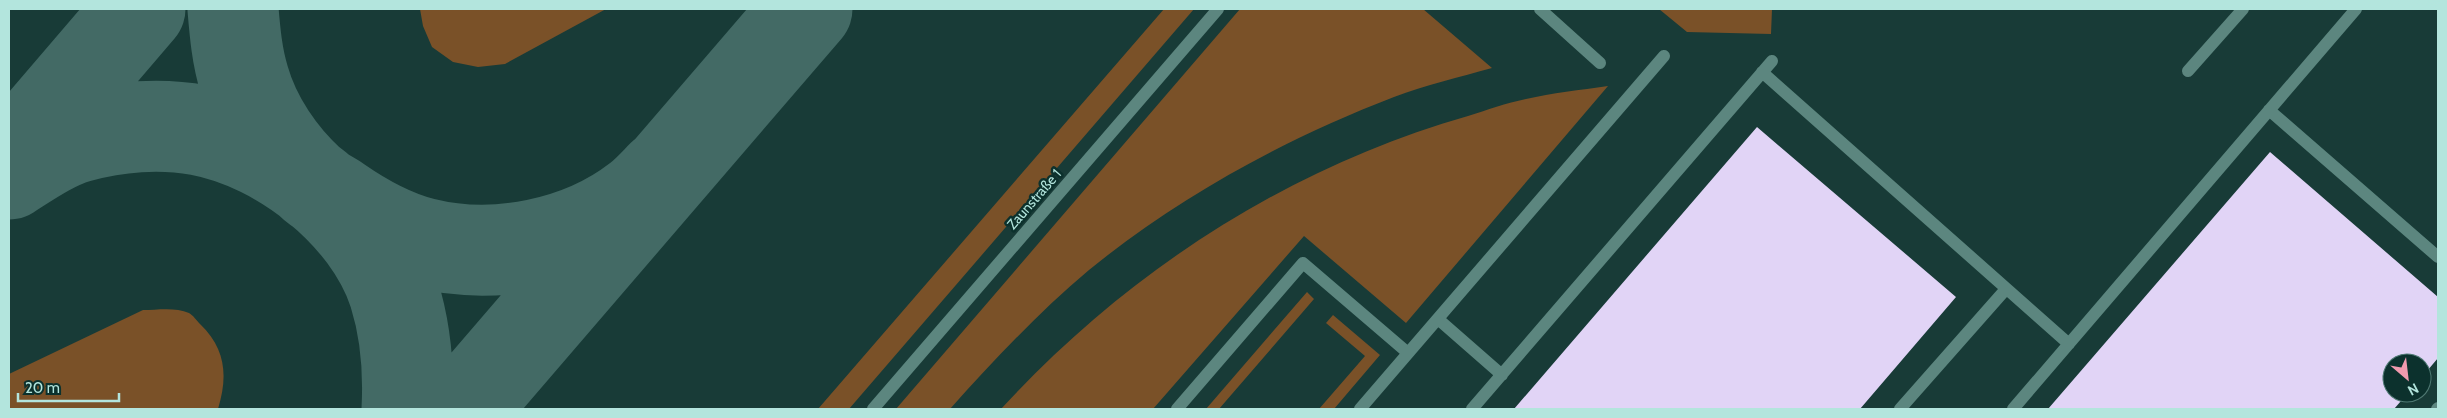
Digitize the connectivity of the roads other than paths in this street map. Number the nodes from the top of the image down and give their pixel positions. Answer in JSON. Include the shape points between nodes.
{"nodes":[{"id":1,"x":1218,"y":9,"type":"edge"},
{"id":2,"x":1540,"y":9,"type":"edge"},
{"id":3,"x":2242,"y":9,"type":"edge"},
{"id":4,"x":2356,"y":9,"type":"edge"},
{"id":5,"x":1664,"y":56,"type":"dead end"},
{"id":6,"x":1772,"y":61,"type":"dead end"},
{"id":7,"x":1600,"y":62,"type":"dead end"},
{"id":8,"x":2188,"y":71,"type":"dead end"},
{"id":9,"x":1762,"y":72,"type":"junction"},
{"id":10,"x":2269,"y":110,"type":"junction"},
{"id":11,"x":2438,"y":257,"type":"edge"},
{"id":12,"x":2006,"y":289,"type":"junction"},
{"id":13,"x":1438,"y":319,"type":"junction"},
{"id":14,"x":2069,"y":344,"type":"junction"},
{"id":15,"x":1408,"y":353,"type":"junction"},
{"id":16,"x":1502,"y":375,"type":"junction"},
{"id":17,"x":873,"y":409,"type":"edge"},
{"id":18,"x":1176,"y":409,"type":"edge"},
{"id":19,"x":1360,"y":409,"type":"edge"},
{"id":20,"x":1472,"y":409,"type":"edge"},
{"id":21,"x":1900,"y":409,"type":"edge"},
{"id":22,"x":2013,"y":409,"type":"edge"}],
"edges":[{"from":1,"to":17,"type":"lane","name":"Zaunstraße 1"},
{"from":2,"to":7,"type":"lane"},
{"from":3,"to":8,"type":"lane"},
{"from":4,"to":10,"type":"lane"},
{"from":5,"to":13,"type":"lane"},
{"from":6,"to":9,"type":"lane"},
{"from":9,"to":12,"type":"lane"},
{"from":9,"to":16,"type":"lane"},
{"from":10,"to":11,"type":"lane"},
{"from":10,"to":14,"type":"lane"},
{"from":12,"to":14,"type":"lane"},
{"from":12,"to":21,"type":"lane"},
{"from":13,"to":15,"type":"lane"},
{"from":13,"to":16,"type":"lane"},
{"from":14,"to":22,"type":"lane"},
{"from":15,"to":18,"type":"lane","via":[[1303,263]]},
{"from":15,"to":19,"type":"lane"},
{"from":16,"to":20,"type":"lane"}]}
